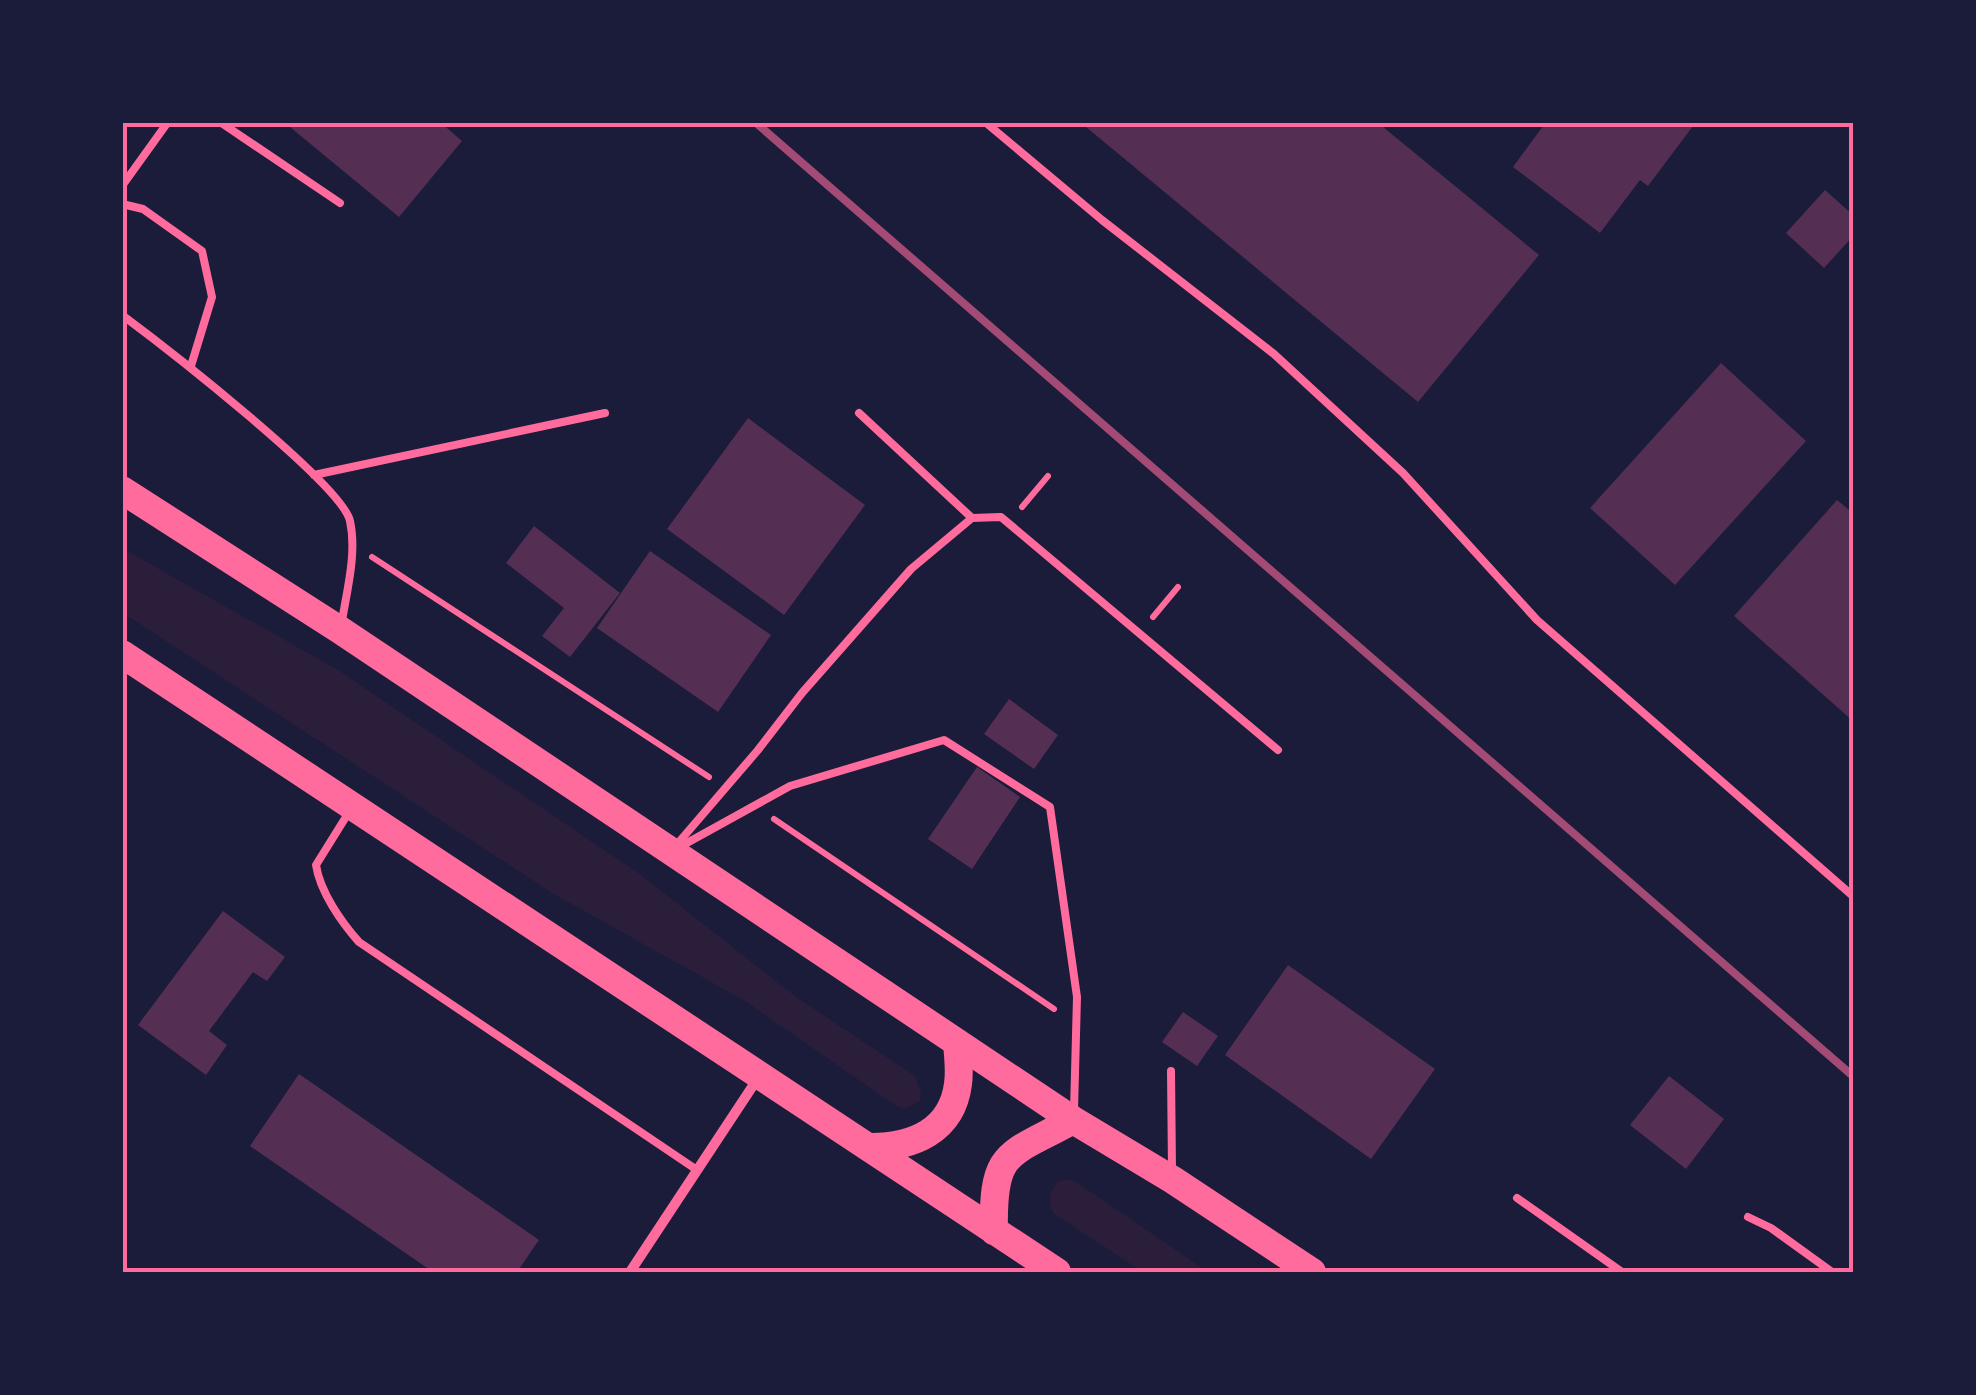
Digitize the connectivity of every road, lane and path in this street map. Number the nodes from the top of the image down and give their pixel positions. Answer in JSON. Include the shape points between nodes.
{"nodes":[{"id":1,"x":168,"y":122,"type":"edge"},
{"id":2,"x":220,"y":122,"type":"edge"},
{"id":3,"x":985,"y":122,"type":"edge"},
{"id":4,"x":122,"y":186,"type":"edge"},
{"id":5,"x":340,"y":203,"type":"dead end"},
{"id":6,"x":122,"y":204,"type":"edge"},
{"id":7,"x":122,"y":315,"type":"edge"},
{"id":8,"x":191,"y":366,"type":"junction"},
{"id":9,"x":606,"y":413,"type":"dead end"},
{"id":10,"x":859,"y":413,"type":"dead end"},
{"id":11,"x":314,"y":474,"type":"junction"},
{"id":12,"x":1048,"y":476,"type":"dead end"},
{"id":13,"x":122,"y":490,"type":"edge"},
{"id":14,"x":972,"y":518,"type":"junction"},
{"id":15,"x":1008,"y":523,"type":"junction"},
{"id":16,"x":1178,"y":587,"type":"dead end"},
{"id":17,"x":340,"y":630,"type":"junction"},
{"id":18,"x":1139,"y":633,"type":"junction"},
{"id":19,"x":122,"y":654,"type":"edge"},
{"id":20,"x":1278,"y":750,"type":"dead end"},
{"id":21,"x":353,"y":807,"type":"junction"},
{"id":22,"x":670,"y":852,"type":"junction"},
{"id":23,"x":1854,"y":897,"type":"edge"},
{"id":24,"x":957,"y":1043,"type":"junction"},
{"id":25,"x":1171,"y":1071,"type":"dead end"},
{"id":26,"x":758,"y":1077,"type":"junction"},
{"id":27,"x":1074,"y":1120,"type":"junction"},
{"id":28,"x":871,"y":1148,"type":"junction"},
{"id":29,"x":698,"y":1170,"type":"junction"},
{"id":30,"x":1173,"y":1180,"type":"junction"},
{"id":31,"x":1518,"y":1198,"type":"dead end"},
{"id":32,"x":1748,"y":1218,"type":"dead end"},
{"id":33,"x":994,"y":1231,"type":"junction"},
{"id":34,"x":630,"y":1272,"type":"edge"},
{"id":35,"x":1057,"y":1272,"type":"edge"},
{"id":36,"x":1312,"y":1272,"type":"edge"},
{"id":37,"x":1622,"y":1272,"type":"edge"},
{"id":38,"x":1832,"y":1272,"type":"edge"}],
"edges":[{"from":1,"to":4,"type":"lane"},
{"from":2,"to":5,"type":"lane"},
{"from":3,"to":23,"type":"lane","via":[[1274,354],[1402,473],[1537,620]]},
{"from":6,"to":8,"type":"lane","via":[[143,209],[202,251],[212,296]]},
{"from":7,"to":8,"type":"lane"},
{"from":8,"to":11,"type":"lane"},
{"from":9,"to":11,"type":"lane"},
{"from":10,"to":14,"type":"lane"},
{"from":11,"to":17,"type":"lane","via":[[350,518],[351,569]]},
{"from":12,"to":15,"type":"path"},
{"from":13,"to":17,"type":"highway"},
{"from":14,"to":15,"type":"lane"},
{"from":14,"to":22,"type":"lane","via":[[911,569]]},
{"from":15,"to":18,"type":"lane"},
{"from":16,"to":18,"type":"path"},
{"from":17,"to":22,"type":"highway"},
{"from":18,"to":20,"type":"lane"},
{"from":19,"to":21,"type":"highway"},
{"from":21,"to":26,"type":"highway"},
{"from":21,"to":29,"type":"lane","via":[[316,866],[359,942]]},
{"from":22,"to":24,"type":"highway"},
{"from":22,"to":27,"type":"lane","via":[[790,786],[944,740],[1050,807],[1077,997]]},
{"from":24,"to":27,"type":"highway"},
{"from":24,"to":28,"type":"highway","via":[[958,1084],[948,1112],[928,1134],[901,1147]]},
{"from":25,"to":30,"type":"lane"},
{"from":26,"to":28,"type":"highway"},
{"from":26,"to":29,"type":"street"},
{"from":27,"to":30,"type":"highway"},
{"from":27,"to":33,"type":"highway","via":[[1021,1146],[999,1168]]},
{"from":28,"to":33,"type":"highway"},
{"from":29,"to":34,"type":"street"},
{"from":30,"to":36,"type":"highway"},
{"from":31,"to":37,"type":"lane"},
{"from":32,"to":38,"type":"lane"},
{"from":33,"to":35,"type":"highway"}]}
